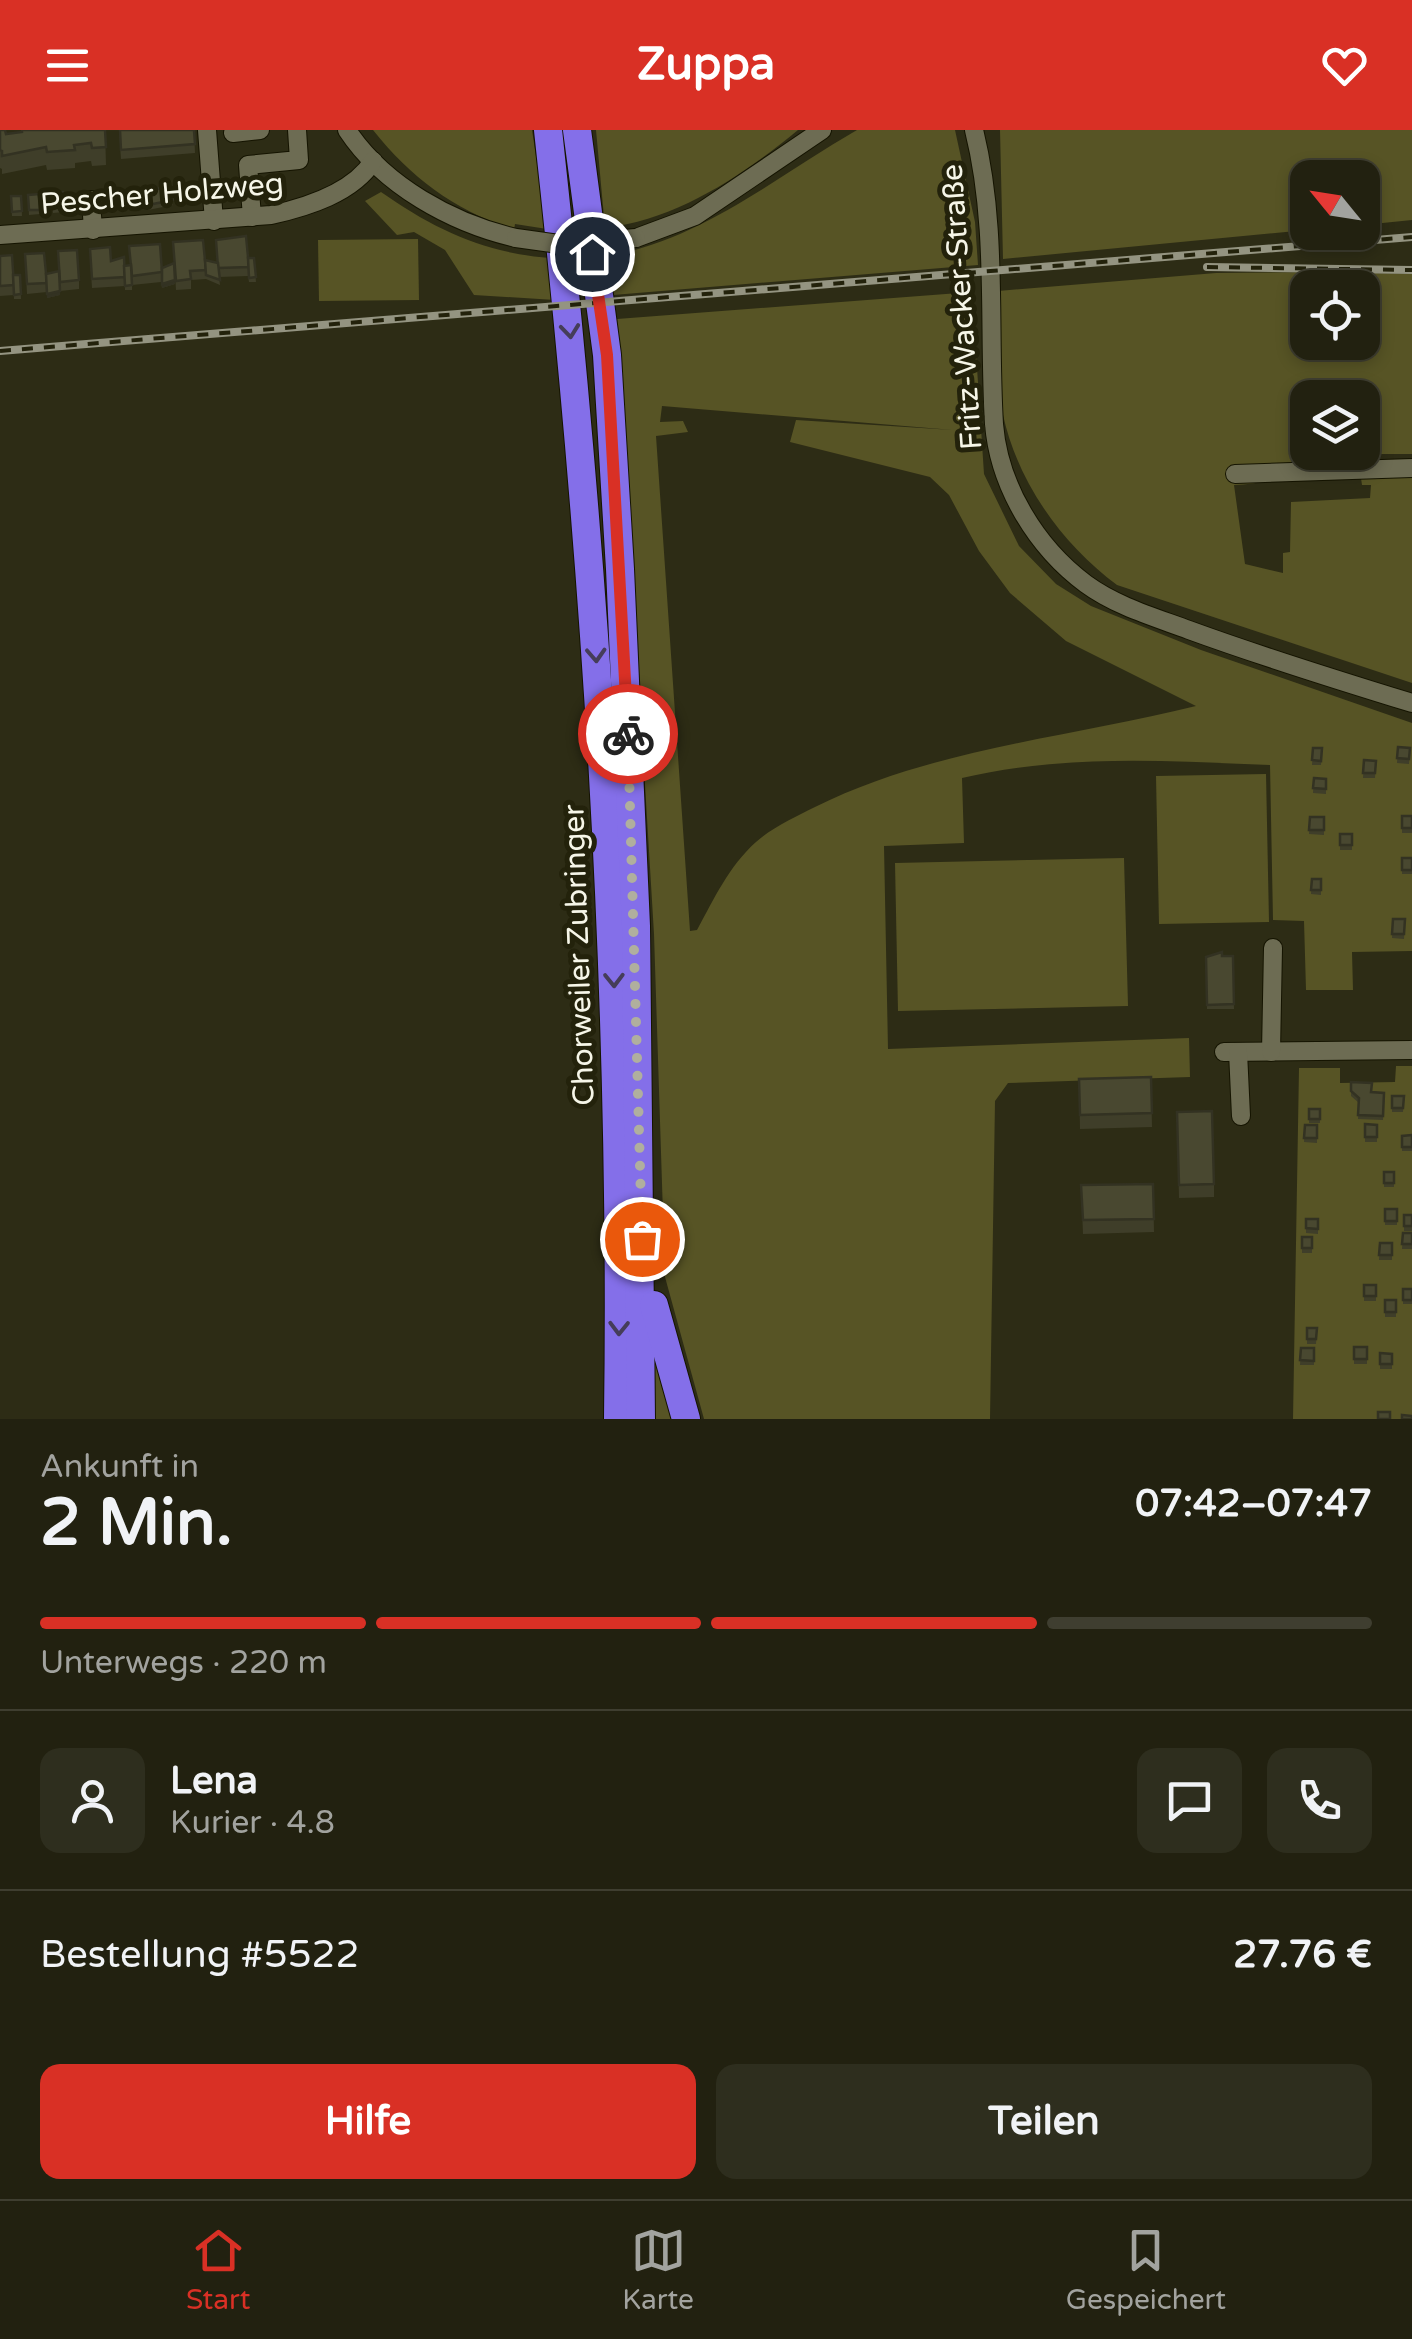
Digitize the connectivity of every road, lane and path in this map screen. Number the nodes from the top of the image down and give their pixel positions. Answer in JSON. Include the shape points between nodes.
{"nodes":[{"id":1,"x":206,"y":130,"type":"edge"},
{"id":2,"x":260,"y":130,"type":"edge"},
{"id":3,"x":297,"y":130,"type":"edge"},
{"id":4,"x":347,"y":130,"type":"edge"},
{"id":5,"x":548,"y":130,"type":"edge"},
{"id":6,"x":822,"y":130,"type":"edge"},
{"id":7,"x":974,"y":130,"type":"edge"},
{"id":8,"x":233,"y":133,"type":"dead end"},
{"id":9,"x":581,"y":139,"type":"edge"},
{"id":10,"x":373,"y":160,"type":"junction"},
{"id":11,"x":91,"y":200,"type":"dead end"},
{"id":12,"x":252,"y":217,"type":"junction"},
{"id":13,"x":214,"y":220,"type":"junction"},
{"id":14,"x":93,"y":230,"type":"junction"},
{"id":15,"x":0,"y":235,"type":"edge"},
{"id":16,"x":1412,"y":468,"type":"edge"},
{"id":17,"x":1234,"y":474,"type":"dead end"},
{"id":18,"x":1412,"y":704,"type":"edge"},
{"id":19,"x":1273,"y":948,"type":"dead end"},
{"id":20,"x":1412,"y":1050,"type":"edge"},
{"id":21,"x":1270,"y":1052,"type":"junction"},
{"id":22,"x":1241,"y":1116,"type":"dead end"},
{"id":23,"x":642,"y":1239,"type":"junction"},
{"id":24,"x":618,"y":1419,"type":"edge"},
{"id":25,"x":641,"y":1419,"type":"edge"},
{"id":26,"x":686,"y":1419,"type":"edge"}],
"edges":[{"from":1,"to":13,"type":"street"},
{"from":2,"to":8,"type":"street"},
{"from":3,"to":12,"type":"street","via":[[299,160],[248,165]]},
{"from":4,"to":10,"type":"street"},
{"from":5,"to":24,"type":"highway","name":"Chorweiler Zubringer","one_way":true,"via":[[591,572],[613,934]]},
{"from":6,"to":10,"type":"street","bridge":true,"via":[[694,216],[636,238],[559,244],[447,215]]},
{"from":7,"to":18,"type":"street","name":"Fritz-Wacker-Straße","via":[[990,250],[994,427],[1003,472],[1050,552],[1125,606]]},
{"from":9,"to":23,"type":"highway","name":"Chorweiler Zubringer","via":[[607,355],[620,569]]},
{"from":10,"to":12,"type":"street","name":"Pescher Holzweg","via":[[316,202]]},
{"from":11,"to":14,"type":"street"},
{"from":12,"to":13,"type":"street","name":"Pescher Holzweg"},
{"from":13,"to":14,"type":"street","name":"Pescher Holzweg"},
{"from":14,"to":15,"type":"street","name":"Pescher Holzweg"},
{"from":16,"to":17,"type":"street"},
{"from":19,"to":21,"type":"street"},
{"from":20,"to":21,"type":"street"},
{"from":21,"to":22,"type":"street","via":[[1231,1052]]},
{"from":23,"to":25,"type":"highway","name":"Chorweiler Zubringer"},
{"from":23,"to":26,"type":"highway","name":"Chorweiler Zubringer","via":[[660,1340]]}]}
